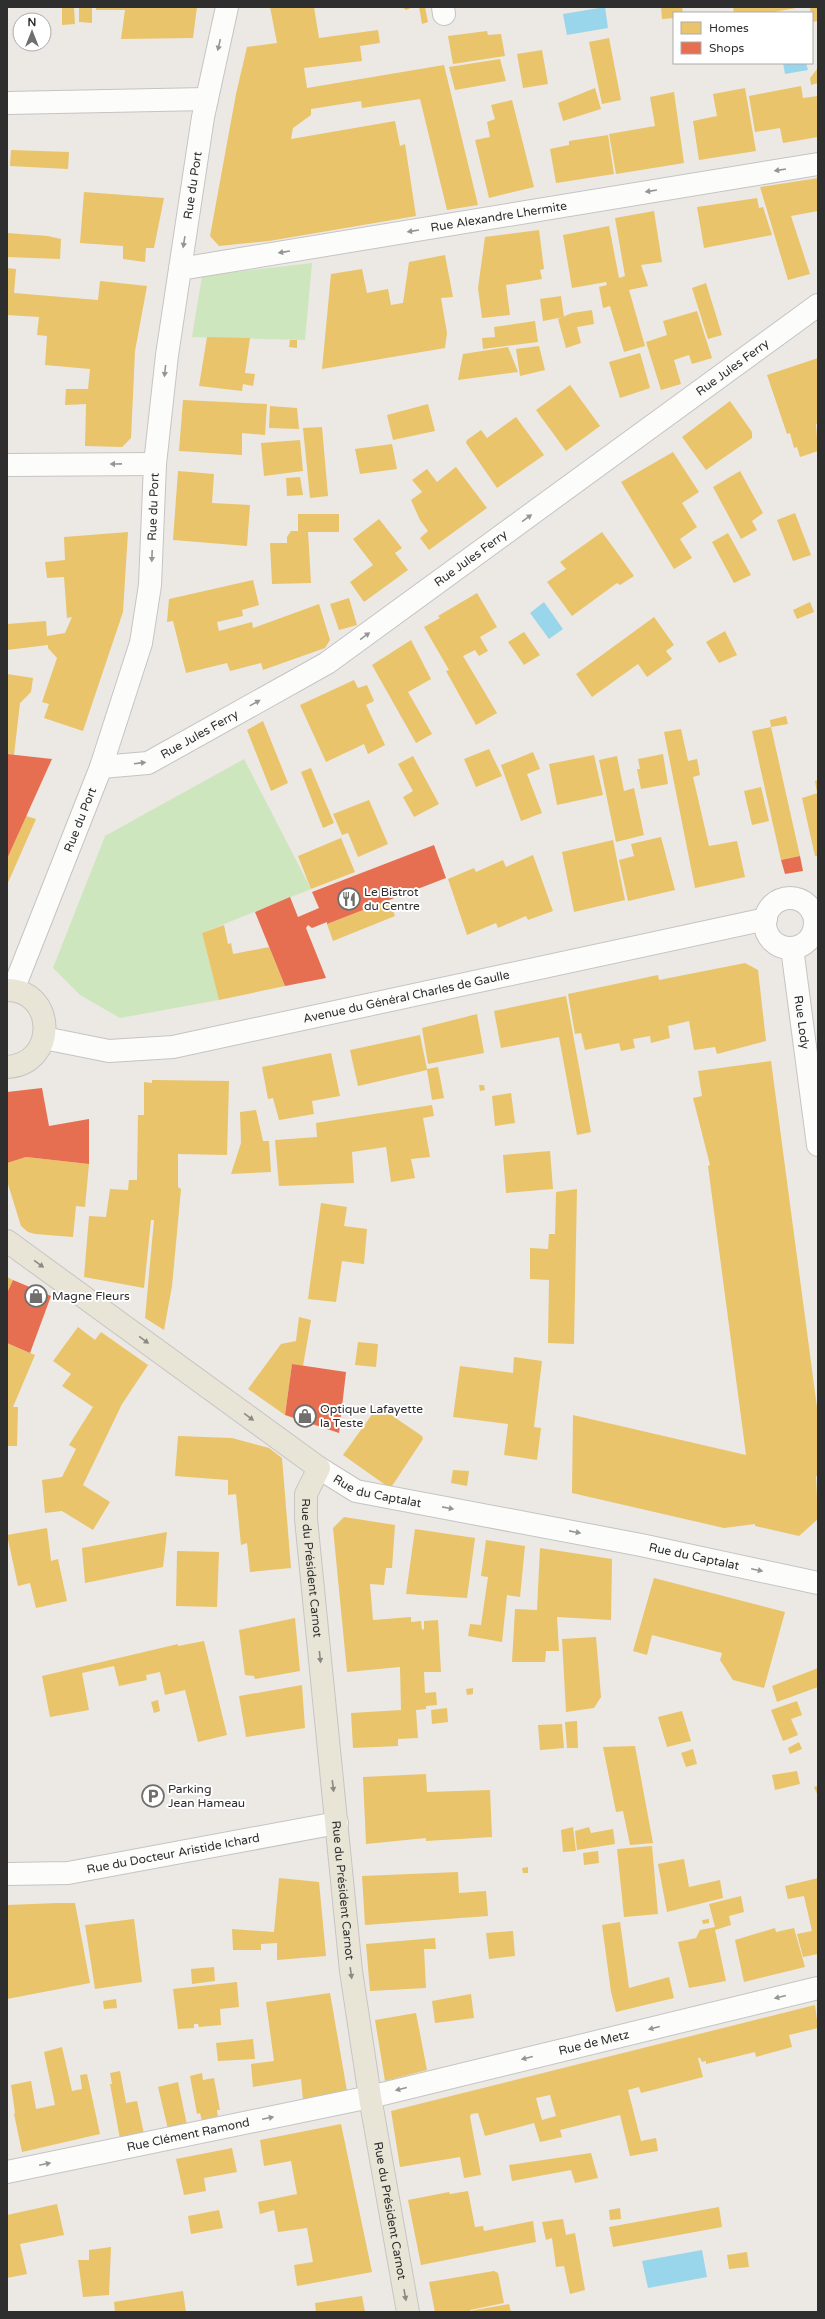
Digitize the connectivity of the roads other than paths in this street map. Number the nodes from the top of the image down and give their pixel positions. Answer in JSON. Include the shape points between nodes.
{"nodes":[{"id":1,"x":227,"y":7,"type":"edge"},
{"id":2,"x":207,"y":99,"type":"junction"},
{"id":3,"x":7,"y":103,"type":"edge"},
{"id":4,"x":818,"y":164,"type":"edge"},
{"id":5,"x":180,"y":269,"type":"junction"},
{"id":6,"x":818,"y":305,"type":"edge"},
{"id":7,"x":155,"y":464,"type":"junction"},
{"id":8,"x":7,"y":465,"type":"edge"},
{"id":9,"x":101,"y":767,"type":"junction"},
{"id":10,"x":814,"y":908,"type":"edge"},
{"id":11,"x":766,"y":919,"type":"junction"},
{"id":12,"x":792,"y":948,"type":"junction"},
{"id":13,"x":10,"y":990,"type":"edge"},
{"id":14,"x":44,"y":1038,"type":"junction"},
{"id":15,"x":7,"y":1067,"type":"edge"},
{"id":16,"x":818,"y":1146,"type":"edge"},
{"id":17,"x":7,"y":1241,"type":"edge"},
{"id":18,"x":319,"y":1468,"type":"junction"},
{"id":19,"x":818,"y":1583,"type":"edge"},
{"id":20,"x":338,"y":1823,"type":"junction"},
{"id":21,"x":7,"y":1874,"type":"edge"},
{"id":22,"x":818,"y":1988,"type":"edge"},
{"id":23,"x":370,"y":2097,"type":"junction"},
{"id":24,"x":7,"y":2172,"type":"edge"},
{"id":25,"x":408,"y":2312,"type":"edge"}],
"edges":[{"from":1,"to":2,"type":"street","name":"Rue du Port","one_way":true},
{"from":2,"to":3,"type":"street"},
{"from":2,"to":5,"type":"street","name":"Rue du Port","one_way":true},
{"from":4,"to":5,"type":"street","name":"Rue Alexandre Lhermite","one_way":true},
{"from":5,"to":7,"type":"street","name":"Rue du Port","one_way":true},
{"from":9,"to":6,"type":"street","name":"Rue Jules Ferry","one_way":true,"via":[[148,762],[327,663]]},
{"from":7,"to":8,"type":"street","one_way":true},
{"from":7,"to":9,"type":"street","name":"Rue du Port","one_way":true,"via":[[150,585],[140,643]]},
{"from":9,"to":13,"type":"street","name":"Rue du Port"},
{"from":10,"to":11,"type":"street","via":[[796,899],[783,900],[772,906]]},
{"from":10,"to":12,"type":"street","via":[[813,932],[803,944]]},
{"from":11,"to":12,"type":"street","via":[[766,929],[774,942]]},
{"from":11,"to":14,"type":"street","name":"Avenue du Général Charles de Gaulle","via":[[173,1047],[109,1051]]},
{"from":12,"to":16,"type":"street","name":"Rue Lody"},
{"from":13,"to":14,"type":"main road","via":[[25,994],[35,1002],[42,1013]]},
{"from":14,"to":15,"type":"main road","via":[[39,1050],[31,1059],[20,1065]]},
{"from":17,"to":18,"type":"main road","name":"Rue du Captalat","one_way":true},
{"from":18,"to":19,"type":"street","name":"Rue du Captalat","one_way":true,"via":[[356,1491],[641,1544]]},
{"from":18,"to":20,"type":"main road","name":"Rue du Président Carnot","one_way":true,"via":[[306,1494],[306,1519]]},
{"from":20,"to":21,"type":"street","name":"Rue du Docteur Aristide Ichard","via":[[68,1873]]},
{"from":20,"to":23,"type":"main road","name":"Rue du Président Carnot","one_way":true,"via":[[351,1971]]},
{"from":22,"to":23,"type":"street","name":"Rue de Metz","one_way":true},
{"from":24,"to":23,"type":"street","name":"Rue Clément Ramond","one_way":true},
{"from":23,"to":25,"type":"main road","name":"Rue du Président Carnot","one_way":true}]}
